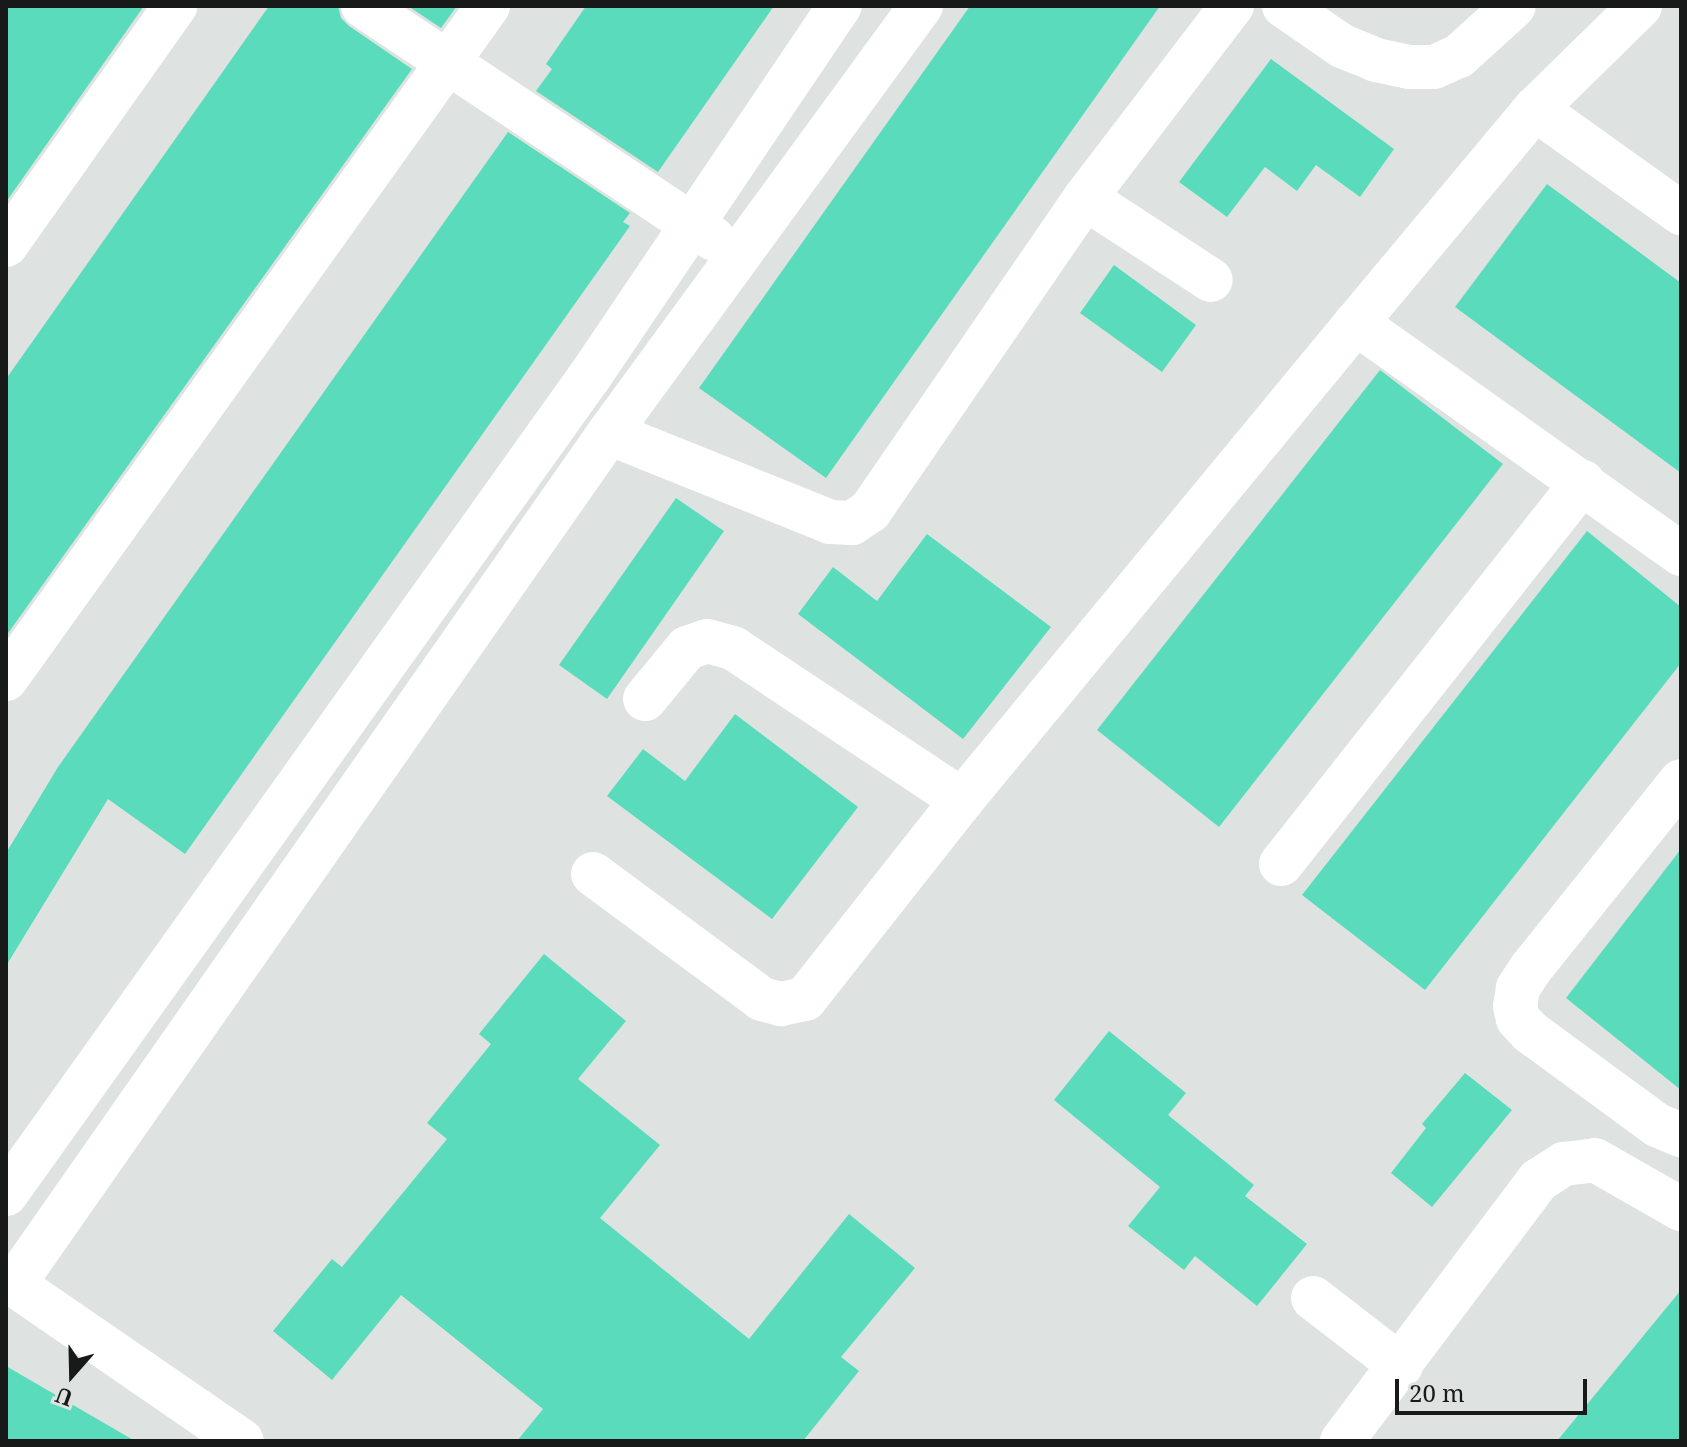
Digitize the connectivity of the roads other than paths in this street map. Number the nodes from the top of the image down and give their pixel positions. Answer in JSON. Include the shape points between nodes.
{"nodes":[{"id":1,"x":175,"y":6,"type":"edge"},
{"id":2,"x":363,"y":6,"type":"edge"},
{"id":3,"x":488,"y":6,"type":"edge"},
{"id":4,"x":840,"y":6,"type":"edge"},
{"id":5,"x":921,"y":6,"type":"edge"},
{"id":6,"x":1232,"y":6,"type":"edge"},
{"id":7,"x":1284,"y":6,"type":"edge"},
{"id":8,"x":1514,"y":6,"type":"edge"},
{"id":9,"x":1640,"y":6,"type":"edge"},
{"id":10,"x":447,"y":64,"type":"junction"},
{"id":11,"x":1535,"y":109,"type":"junction"},
{"id":12,"x":1085,"y":198,"type":"junction"},
{"id":13,"x":1681,"y":213,"type":"edge"},
{"id":14,"x":691,"y":224,"type":"junction"},
{"id":15,"x":6,"y":245,"type":"edge"},
{"id":16,"x":740,"y":255,"type":"junction"},
{"id":17,"x":1211,"y":280,"type":"dead end"},
{"id":18,"x":1356,"y":323,"type":"junction"},
{"id":19,"x":609,"y":433,"type":"junction"},
{"id":20,"x":1583,"y":482,"type":"junction"},
{"id":21,"x":1681,"y":554,"type":"edge"},
{"id":22,"x":6,"y":679,"type":"edge"},
{"id":23,"x":645,"y":699,"type":"dead end"},
{"id":24,"x":1681,"y":781,"type":"edge"},
{"id":25,"x":962,"y":800,"type":"junction"},
{"id":26,"x":1281,"y":864,"type":"dead end"},
{"id":27,"x":593,"y":874,"type":"dead end"},
{"id":28,"x":230,"y":884,"type":"junction"},
{"id":29,"x":267,"y":918,"type":"junction"},
{"id":30,"x":1681,"y":1135,"type":"edge"},
{"id":31,"x":6,"y":1194,"type":"edge"},
{"id":32,"x":1681,"y":1209,"type":"edge"},
{"id":33,"x":10,"y":1281,"type":"edge"},
{"id":34,"x":1313,"y":1298,"type":"dead end"},
{"id":35,"x":1401,"y":1366,"type":"junction"},
{"id":36,"x":242,"y":1441,"type":"edge"},
{"id":37,"x":1342,"y":1441,"type":"edge"}],
"edges":[{"from":1,"to":15,"type":"street"},
{"from":2,"to":10,"type":"street"},
{"from":3,"to":10,"type":"street"},
{"from":4,"to":14,"type":"street"},
{"from":5,"to":16,"type":"street"},
{"from":6,"to":12,"type":"street"},
{"from":7,"to":8,"type":"street","via":[[1342,46],[1409,67],[1434,67],[1459,56]]},
{"from":9,"to":11,"type":"street"},
{"from":10,"to":14,"type":"street"},
{"from":10,"to":22,"type":"street"},
{"from":11,"to":13,"type":"street"},
{"from":11,"to":18,"type":"street"},
{"from":12,"to":17,"type":"street"},
{"from":12,"to":19,"type":"street","via":[[870,511],[852,523],[830,522]]},
{"from":14,"to":16,"type":"street"},
{"from":14,"to":28,"type":"street","via":[[590,376]]},
{"from":16,"to":19,"type":"street"},
{"from":18,"to":20,"type":"street"},
{"from":18,"to":25,"type":"street"},
{"from":19,"to":29,"type":"street"},
{"from":20,"to":21,"type":"street"},
{"from":20,"to":26,"type":"street"},
{"from":23,"to":25,"type":"street","via":[[687,648],[707,641],[733,648]]},
{"from":24,"to":30,"type":"street","via":[[1531,968],[1518,988],[1515,1006],[1530,1032],[1657,1125]]},
{"from":25,"to":27,"type":"street","via":[[805,999],[781,1004],[762,999]]},
{"from":28,"to":29,"type":"street"},
{"from":28,"to":31,"type":"street"},
{"from":29,"to":33,"type":"street"},
{"from":32,"to":35,"type":"street","via":[[1595,1160],[1564,1164],[1539,1180],[1509,1215]]},
{"from":33,"to":36,"type":"street"},
{"from":34,"to":35,"type":"street"},
{"from":35,"to":37,"type":"street"}]}
